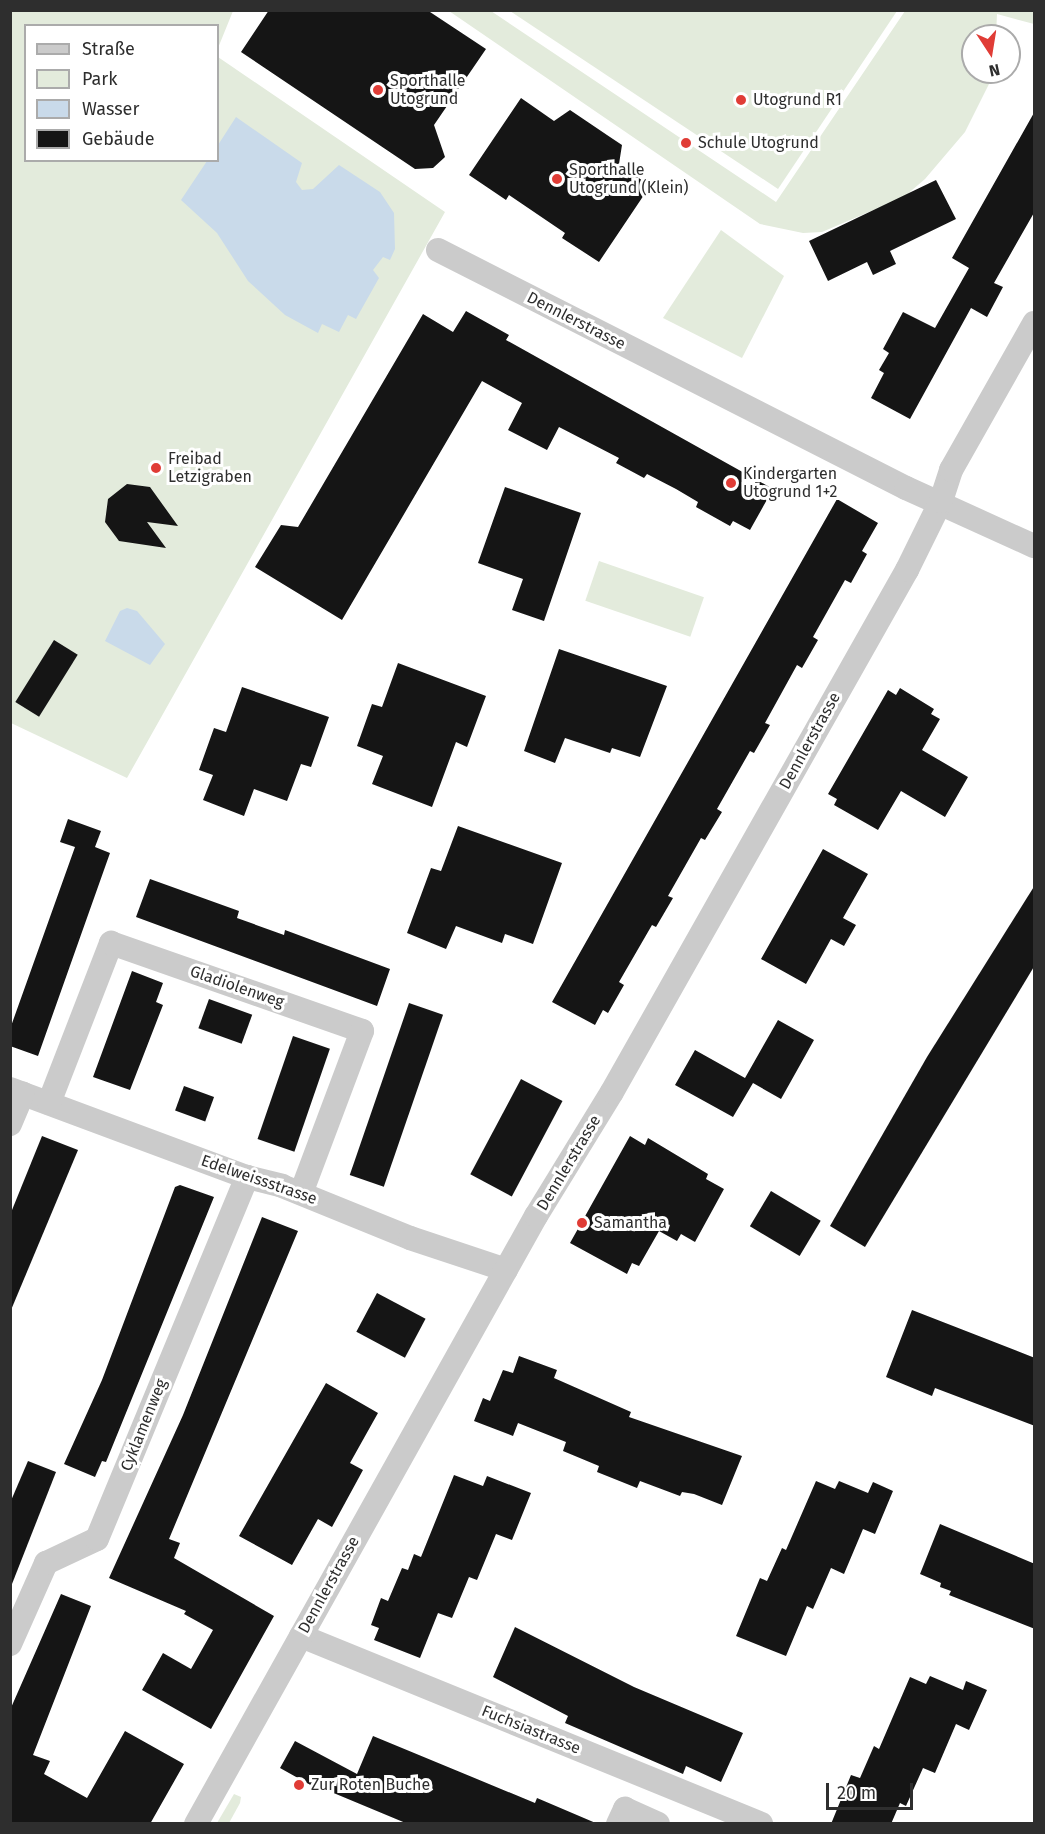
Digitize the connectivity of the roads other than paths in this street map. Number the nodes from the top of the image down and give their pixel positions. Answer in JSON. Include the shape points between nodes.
{"nodes":[{"id":1,"x":438,"y":250,"type":"dead end"},
{"id":2,"x":1035,"y":323,"type":"edge"},
{"id":3,"x":941,"y":501,"type":"junction"},
{"id":4,"x":1035,"y":546,"type":"edge"},
{"id":5,"x":17,"y":1091,"type":"edge"},
{"id":6,"x":49,"y":1103,"type":"junction"},
{"id":7,"x":10,"y":1124,"type":"edge"},
{"id":8,"x":247,"y":1177,"type":"junction"},
{"id":9,"x":301,"y":1193,"type":"junction"},
{"id":10,"x":506,"y":1270,"type":"junction"},
{"id":11,"x":301,"y":1636,"type":"junction"},
{"id":12,"x":10,"y":1644,"type":"edge"},
{"id":13,"x":622,"y":1816,"type":"edge"},
{"id":14,"x":196,"y":1824,"type":"edge"},
{"id":15,"x":658,"y":1824,"type":"edge"},
{"id":16,"x":761,"y":1824,"type":"edge"}],
"edges":[{"from":1,"to":3,"type":"street","name":"Dennlerstrasse","via":[[906,488]]},
{"from":2,"to":3,"type":"street","name":"Dennlerstrasse","via":[[951,470]]},
{"from":3,"to":4,"type":"street"},
{"from":3,"to":10,"type":"street","name":"Dennlerstrasse","via":[[907,570],[756,840]]},
{"from":5,"to":6,"type":"street","name":"Edelweissstrasse"},
{"from":5,"to":7,"type":"street"},
{"from":6,"to":8,"type":"street","name":"Edelweissstrasse"},
{"from":6,"to":9,"type":"street","name":"Gladiolenweg","via":[[111,943],[362,1031]]},
{"from":8,"to":9,"type":"street","name":"Edelweissstrasse"},
{"from":8,"to":12,"type":"street","name":"Cyklamenweg","via":[[97,1539],[46,1563]]},
{"from":9,"to":10,"type":"street","name":"Edelweissstrasse","via":[[410,1238]]},
{"from":10,"to":11,"type":"street","name":"Dennlerstrasse"},
{"from":11,"to":14,"type":"street","name":"Dennlerstrasse"},
{"from":11,"to":16,"type":"street","name":"Fuchsiastrasse"},
{"from":13,"to":15,"type":"street"}]}
